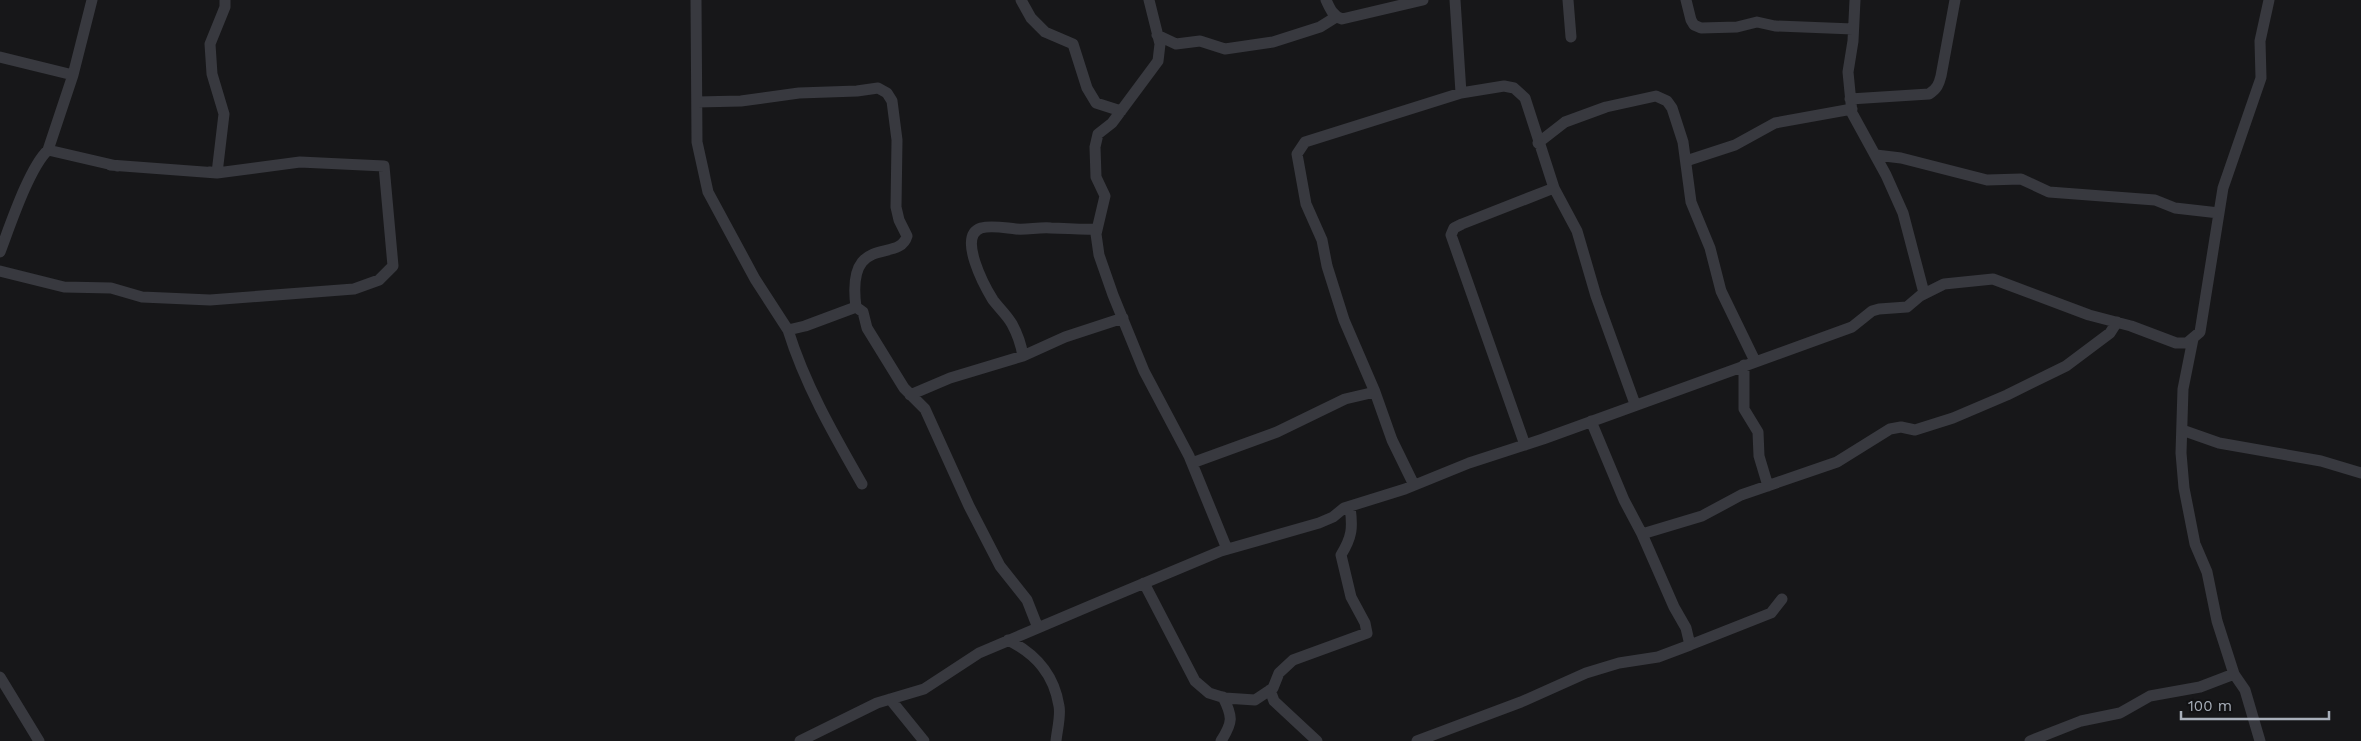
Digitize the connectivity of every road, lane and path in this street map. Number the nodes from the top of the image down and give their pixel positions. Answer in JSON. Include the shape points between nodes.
{"nodes":[{"id":1,"x":92,"y":0,"type":"edge"},
{"id":2,"x":225,"y":0,"type":"edge"},
{"id":3,"x":696,"y":0,"type":"edge"},
{"id":4,"x":1021,"y":0,"type":"edge"},
{"id":5,"x":1149,"y":0,"type":"edge"},
{"id":6,"x":1326,"y":0,"type":"edge"},
{"id":7,"x":1423,"y":0,"type":"edge"},
{"id":8,"x":1455,"y":0,"type":"edge"},
{"id":9,"x":1568,"y":0,"type":"edge"},
{"id":10,"x":1686,"y":0,"type":"edge"},
{"id":11,"x":1855,"y":0,"type":"edge"},
{"id":12,"x":1955,"y":0,"type":"edge"},
{"id":13,"x":2269,"y":0,"type":"edge"},
{"id":14,"x":1336,"y":17,"type":"junction"},
{"id":15,"x":1854,"y":29,"type":"junction"},
{"id":16,"x":1157,"y":35,"type":"junction"},
{"id":17,"x":1570,"y":37,"type":"dead end"},
{"id":18,"x":0,"y":57,"type":"edge"},
{"id":19,"x":74,"y":74,"type":"junction"},
{"id":20,"x":1461,"y":93,"type":"junction"},
{"id":21,"x":697,"y":102,"type":"junction"},
{"id":22,"x":1851,"y":104,"type":"junction"},
{"id":23,"x":1121,"y":111,"type":"junction"},
{"id":24,"x":1538,"y":143,"type":"junction"},
{"id":25,"x":48,"y":150,"type":"junction"},
{"id":26,"x":1876,"y":156,"type":"junction"},
{"id":27,"x":1686,"y":160,"type":"junction"},
{"id":28,"x":217,"y":173,"type":"junction"},
{"id":29,"x":1554,"y":188,"type":"junction"},
{"id":30,"x":2219,"y":213,"type":"junction"},
{"id":31,"x":1097,"y":230,"type":"junction"},
{"id":32,"x":0,"y":252,"type":"edge"},
{"id":33,"x":0,"y":271,"type":"edge"},
{"id":34,"x":1924,"y":294,"type":"junction"},
{"id":35,"x":856,"y":307,"type":"junction"},
{"id":36,"x":1123,"y":318,"type":"junction"},
{"id":37,"x":2117,"y":322,"type":"junction"},
{"id":38,"x":788,"y":330,"type":"junction"},
{"id":39,"x":2193,"y":339,"type":"junction"},
{"id":40,"x":1023,"y":356,"type":"junction"},
{"id":41,"x":1749,"y":363,"type":"junction"},
{"id":42,"x":1375,"y":392,"type":"junction"},
{"id":43,"x":910,"y":395,"type":"junction"},
{"id":44,"x":1635,"y":404,"type":"junction"},
{"id":45,"x":1591,"y":421,"type":"junction"},
{"id":46,"x":2182,"y":430,"type":"junction"},
{"id":47,"x":1525,"y":445,"type":"junction"},
{"id":48,"x":1192,"y":463,"type":"junction"},
{"id":49,"x":2361,"y":473,"type":"edge"},
{"id":50,"x":862,"y":484,"type":"dead end"},
{"id":51,"x":1414,"y":485,"type":"junction"},
{"id":52,"x":1768,"y":486,"type":"junction"},
{"id":53,"x":1350,"y":506,"type":"junction"},
{"id":54,"x":1642,"y":534,"type":"junction"},
{"id":55,"x":1227,"y":549,"type":"junction"},
{"id":56,"x":1144,"y":583,"type":"junction"},
{"id":57,"x":1782,"y":599,"type":"dead end"},
{"id":58,"x":1038,"y":628,"type":"junction"},
{"id":59,"x":1008,"y":640,"type":"junction"},
{"id":60,"x":1690,"y":645,"type":"junction"},
{"id":61,"x":2234,"y":674,"type":"junction"},
{"id":62,"x":0,"y":677,"type":"edge"},
{"id":63,"x":1270,"y":690,"type":"junction"},
{"id":64,"x":1223,"y":698,"type":"junction"},
{"id":65,"x":890,"y":699,"type":"junction"},
{"id":66,"x":39,"y":741,"type":"edge"},
{"id":67,"x":800,"y":741,"type":"edge"},
{"id":68,"x":924,"y":741,"type":"edge"},
{"id":69,"x":1056,"y":741,"type":"edge"},
{"id":70,"x":1221,"y":741,"type":"edge"},
{"id":71,"x":1317,"y":741,"type":"edge"},
{"id":72,"x":1418,"y":741,"type":"edge"},
{"id":73,"x":2030,"y":741,"type":"edge"},
{"id":74,"x":2260,"y":741,"type":"edge"}],
"edges":[{"from":1,"to":19,"type":"street"},
{"from":2,"to":28,"type":"street","via":[[209,51],[224,114]]},
{"from":3,"to":21,"type":"street"},
{"from":4,"to":23,"type":"street","via":[[1031,18],[1045,32],[1073,44],[1087,88],[1096,103]]},
{"from":5,"to":16,"type":"street"},
{"from":6,"to":14,"type":"street"},
{"from":7,"to":14,"type":"street","via":[[1342,20]]},
{"from":8,"to":20,"type":"street"},
{"from":9,"to":17,"type":"street"},
{"from":10,"to":15,"type":"street","via":[[1691,20],[1701,28],[1737,27],[1758,22],[1775,26]]},
{"from":11,"to":15,"type":"street"},
{"from":12,"to":22,"type":"street","via":[[1941,76],[1934,91]]},
{"from":13,"to":30,"type":"street","via":[[2260,41],[2261,78],[2223,188]]},
{"from":14,"to":16,"type":"street","via":[[1273,42],[1225,49],[1200,41],[1176,44]]},
{"from":15,"to":22,"type":"street","via":[[1848,72]]},
{"from":16,"to":23,"type":"street","via":[[1160,44],[1158,61]]},
{"from":18,"to":19,"type":"street"},
{"from":19,"to":25,"type":"street"},
{"from":20,"to":24,"type":"street","via":[[1504,86],[1514,88],[1524,98]]},
{"from":20,"to":42,"type":"street","via":[[1305,142],[1297,154],[1306,204],[1322,240],[1344,320]]},
{"from":21,"to":35,"type":"street","via":[[878,88],[887,93],[892,101],[897,140],[896,207],[907,236],[900,244],[867,257],[860,265],[853,286]]},
{"from":21,"to":38,"type":"street","via":[[697,142],[708,192],[751,272]]},
{"from":22,"to":26,"type":"street"},
{"from":22,"to":27,"type":"street","via":[[1775,123],[1734,145]]},
{"from":23,"to":31,"type":"street","via":[[1098,134],[1095,147],[1096,177],[1105,196]]},
{"from":24,"to":27,"type":"street","via":[[1565,122],[1606,107],[1656,96],[1667,101],[1672,108]]},
{"from":24,"to":29,"type":"street"},
{"from":25,"to":28,"type":"street","via":[[110,165]]},
{"from":25,"to":32,"type":"street","via":[[20,201]]},
{"from":26,"to":30,"type":"street","via":[[1901,158],[1987,180],[2021,179],[2049,192],[2155,200],[2175,208]]},
{"from":26,"to":34,"type":"street","via":[[1904,213]]},
{"from":27,"to":41,"type":"street","via":[[1691,202]]},
{"from":28,"to":33,"type":"street","via":[[300,162],[384,166],[393,266],[379,280],[354,289],[210,300],[142,298],[111,288],[64,287]]},
{"from":29,"to":44,"type":"street","via":[[1577,231],[1596,296]]},
{"from":29,"to":47,"type":"street","via":[[1462,224],[1454,228],[1451,235]]},
{"from":30,"to":39,"type":"street","via":[[2200,332]]},
{"from":31,"to":36,"type":"street","via":[[1100,255]]},
{"from":31,"to":40,"type":"street","via":[[994,227],[975,232],[972,254],[979,273],[1011,322]]},
{"from":34,"to":37,"type":"street","via":[[1944,284],[1994,279],[2089,315]]},
{"from":34,"to":41,"type":"street","via":[[1907,307],[1878,309],[1852,327]]},
{"from":35,"to":38,"type":"street"},
{"from":35,"to":43,"type":"street","via":[[863,312],[867,328]]},
{"from":36,"to":40,"type":"street","via":[[1065,337]]},
{"from":36,"to":48,"type":"street","via":[[1144,371]]},
{"from":37,"to":39,"type":"street","via":[[2176,343],[2187,343]]},
{"from":37,"to":52,"type":"street","via":[[2110,333],[2066,366],[2007,395],[1915,430],[1890,429],[1837,462]]},
{"from":38,"to":50,"type":"street","via":[[796,356],[825,419]]},
{"from":39,"to":46,"type":"street","via":[[2183,389]]},
{"from":40,"to":43,"type":"street","via":[[950,378]]},
{"from":41,"to":44,"type":"street"},
{"from":41,"to":52,"type":"street","via":[[1744,408],[1758,432],[1759,456]]},
{"from":42,"to":48,"type":"street","via":[[1345,399],[1277,432]]},
{"from":42,"to":51,"type":"street","via":[[1392,440]]},
{"from":43,"to":58,"type":"street","via":[[925,409],[969,506],[1000,566],[1027,600]]},
{"from":44,"to":45,"type":"street"},
{"from":45,"to":47,"type":"street"},
{"from":45,"to":54,"type":"street"},
{"from":46,"to":49,"type":"street","via":[[2219,443],[2320,461]]},
{"from":46,"to":61,"type":"street","via":[[2184,488],[2195,544],[2207,572],[2217,621]]},
{"from":47,"to":51,"type":"street"},
{"from":48,"to":55,"type":"street"},
{"from":51,"to":53,"type":"street"},
{"from":52,"to":54,"type":"street","via":[[1728,501],[1702,516]]},
{"from":53,"to":55,"type":"street","via":[[1319,523]]},
{"from":53,"to":63,"type":"street","via":[[1351,532],[1341,555],[1351,597],[1367,633],[1293,660],[1279,673]]},
{"from":54,"to":60,"type":"street","via":[[1686,628]]},
{"from":55,"to":56,"type":"street"},
{"from":56,"to":58,"type":"street"},
{"from":56,"to":64,"type":"street","via":[[1195,681],[1209,693]]},
{"from":57,"to":60,"type":"street","via":[[1771,613]]},
{"from":58,"to":59,"type":"street"},
{"from":59,"to":65,"type":"street","via":[[979,653],[924,689]]},
{"from":59,"to":69,"type":"street","via":[[1037,658],[1049,677],[1060,706]]},
{"from":60,"to":72,"type":"street","via":[[1658,657],[1619,663],[1586,674]]},
{"from":61,"to":73,"type":"street","via":[[2200,687],[2150,696],[2120,713],[2081,721]]},
{"from":61,"to":74,"type":"street","via":[[2245,690]]},
{"from":62,"to":66,"type":"street"},
{"from":63,"to":64,"type":"street","via":[[1255,700]]},
{"from":63,"to":71,"type":"street","via":[[1274,701]]},
{"from":64,"to":70,"type":"street","via":[[1231,714],[1230,727]]},
{"from":65,"to":67,"type":"street"},
{"from":65,"to":68,"type":"street"}]}
